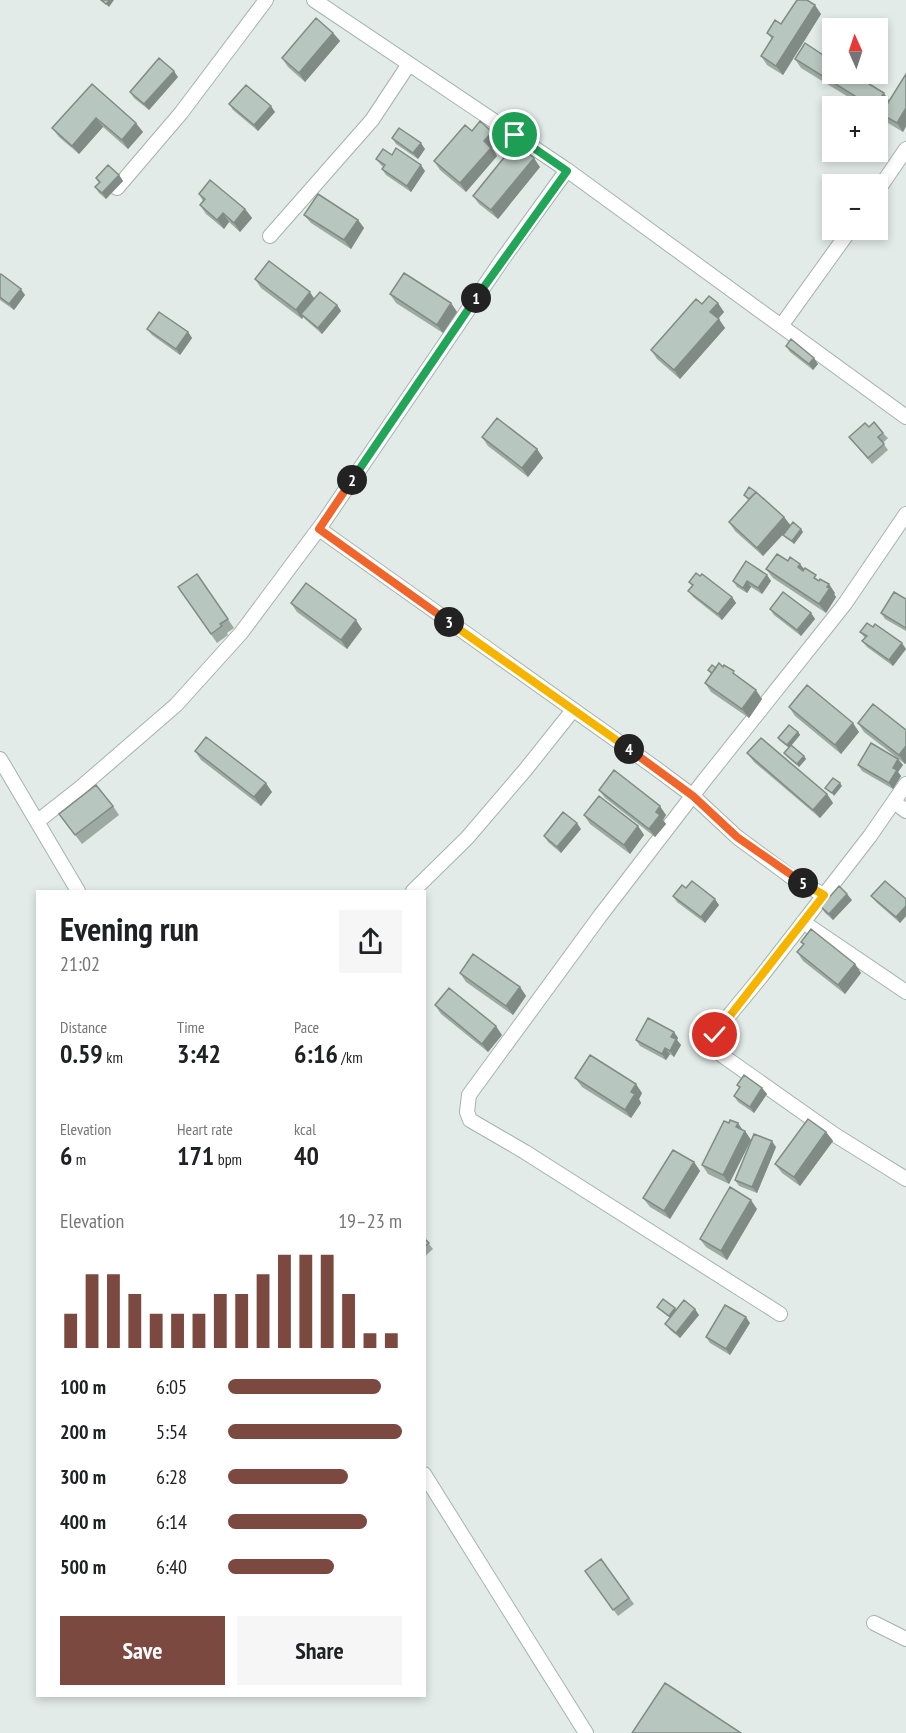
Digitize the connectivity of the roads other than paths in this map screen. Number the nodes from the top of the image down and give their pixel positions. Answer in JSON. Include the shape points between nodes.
{"nodes":[{"id":1,"x":266,"y":0,"type":"edge"},
{"id":2,"x":314,"y":0,"type":"edge"},
{"id":3,"x":410,"y":64,"type":"junction"},
{"id":4,"x":906,"y":149,"type":"edge"},
{"id":5,"x":567,"y":171,"type":"junction"},
{"id":6,"x":888,"y":175,"type":"edge"},
{"id":7,"x":117,"y":188,"type":"edge"},
{"id":8,"x":270,"y":236,"type":"dead end"},
{"id":9,"x":843,"y":240,"type":"edge"},
{"id":10,"x":781,"y":326,"type":"junction"},
{"id":11,"x":906,"y":417,"type":"edge"},
{"id":12,"x":906,"y":514,"type":"edge"},
{"id":13,"x":319,"y":529,"type":"junction"},
{"id":14,"x":573,"y":710,"type":"junction"},
{"id":15,"x":0,"y":759,"type":"edge"},
{"id":16,"x":906,"y":784,"type":"edge"},
{"id":17,"x":693,"y":796,"type":"junction"},
{"id":18,"x":894,"y":802,"type":"junction"},
{"id":19,"x":906,"y":811,"type":"edge"},
{"id":20,"x":38,"y":821,"type":"junction"},
{"id":21,"x":77,"y":890,"type":"edge"},
{"id":22,"x":413,"y":890,"type":"edge"},
{"id":23,"x":824,"y":895,"type":"junction"},
{"id":24,"x":803,"y":922,"type":"junction"},
{"id":25,"x":906,"y":992,"type":"edge"},
{"id":26,"x":906,"y":1179,"type":"edge"},
{"id":27,"x":780,"y":1314,"type":"dead end"},
{"id":28,"x":426,"y":1477,"type":"edge"},
{"id":29,"x":874,"y":1623,"type":"dead end"},
{"id":30,"x":906,"y":1639,"type":"edge"},
{"id":31,"x":586,"y":1733,"type":"edge"}],
"edges":[{"from":1,"to":7,"type":"street","via":[[181,113]]},
{"from":2,"to":3,"type":"street"},
{"from":3,"to":5,"type":"street"},
{"from":3,"to":8,"type":"street","via":[[372,120]]},
{"from":4,"to":6,"type":"street"},
{"from":5,"to":10,"type":"street"},
{"from":5,"to":13,"type":"street"},
{"from":9,"to":10,"type":"street"},
{"from":10,"to":11,"type":"street"},
{"from":12,"to":17,"type":"street","via":[[844,605]]},
{"from":13,"to":14,"type":"street"},
{"from":13,"to":20,"type":"street","via":[[241,633],[176,705]]},
{"from":14,"to":17,"type":"street"},
{"from":14,"to":22,"type":"street","via":[[467,838]]},
{"from":15,"to":20,"type":"street"},
{"from":16,"to":18,"type":"street"},
{"from":17,"to":23,"type":"street","via":[[737,837],[794,879]]},
{"from":17,"to":27,"type":"street","via":[[474,1087],[467,1112],[470,1120]]},
{"from":18,"to":19,"type":"street"},
{"from":18,"to":23,"type":"street"},
{"from":20,"to":21,"type":"street"},
{"from":23,"to":24,"type":"street"},
{"from":24,"to":25,"type":"street"},
{"from":24,"to":26,"type":"street","via":[[717,1030],[714,1040],[718,1052]]},
{"from":28,"to":31,"type":"street"},
{"from":29,"to":30,"type":"street"}]}
